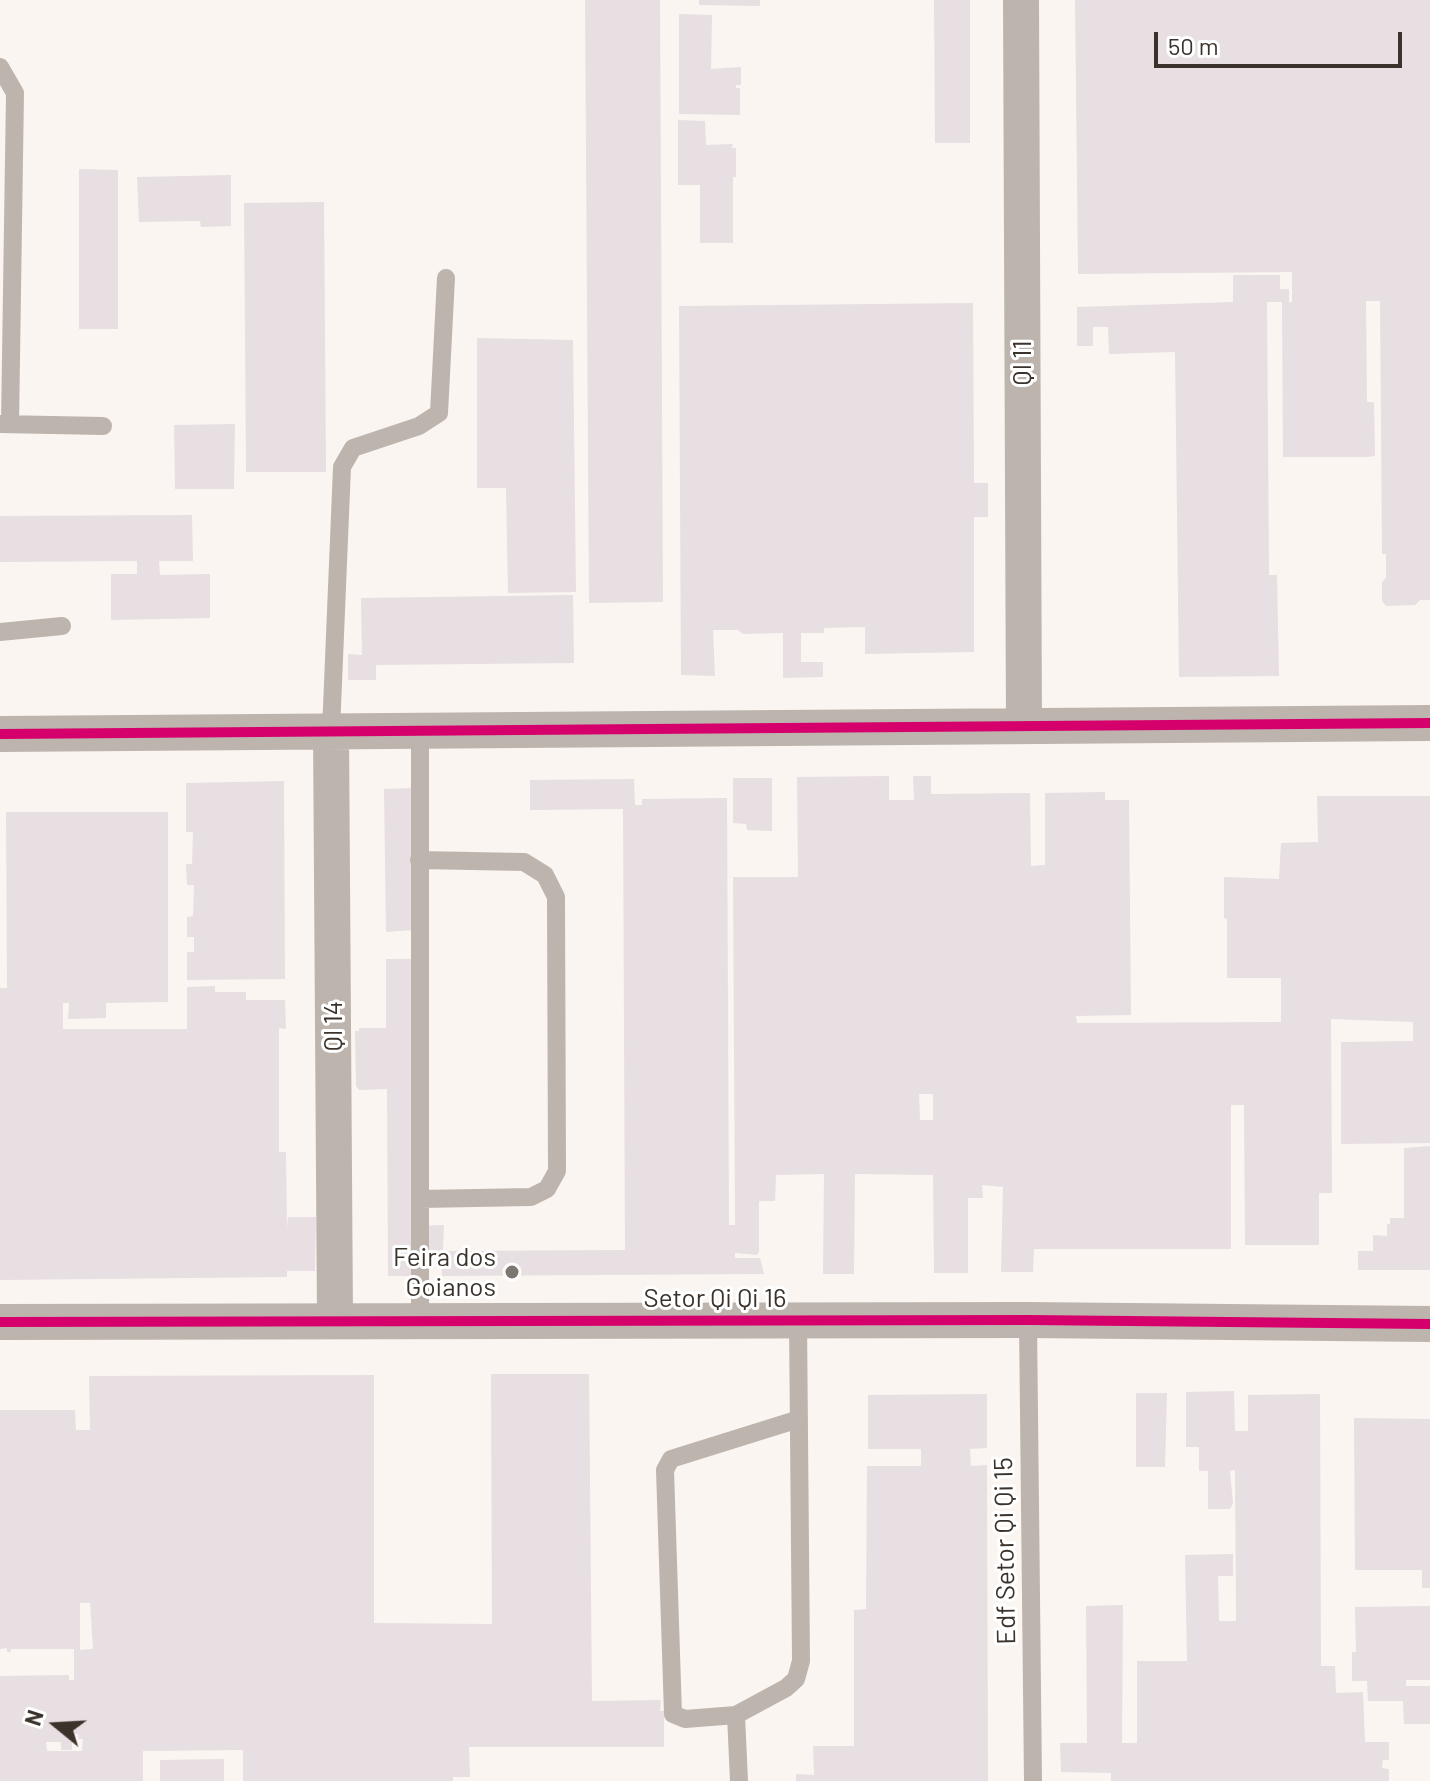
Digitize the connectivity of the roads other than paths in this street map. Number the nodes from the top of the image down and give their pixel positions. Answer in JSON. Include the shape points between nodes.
{"nodes":[{"id":1,"x":1021,"y":0,"type":"edge"},
{"id":2,"x":0,"y":67,"type":"edge"},
{"id":3,"x":446,"y":278,"type":"dead end"},
{"id":4,"x":5,"y":424,"type":"edge"},
{"id":5,"x":103,"y":426,"type":"dead end"},
{"id":6,"x":62,"y":626,"type":"dead end"},
{"id":7,"x":0,"y":632,"type":"edge"},
{"id":8,"x":1430,"y":723,"type":"edge"},
{"id":9,"x":1024,"y":726,"type":"junction"},
{"id":10,"x":331,"y":731,"type":"junction"},
{"id":11,"x":420,"y":731,"type":"junction"},
{"id":12,"x":0,"y":734,"type":"edge"},
{"id":13,"x":419,"y":860,"type":"junction"},
{"id":14,"x":420,"y":1199,"type":"junction"},
{"id":15,"x":335,"y":1320,"type":"junction"},
{"id":16,"x":420,"y":1320,"type":"junction"},
{"id":17,"x":798,"y":1320,"type":"junction"},
{"id":18,"x":1028,"y":1320,"type":"junction"},
{"id":19,"x":0,"y":1322,"type":"edge"},
{"id":20,"x":1430,"y":1324,"type":"edge"},
{"id":21,"x":799,"y":1419,"type":"junction"},
{"id":22,"x":736,"y":1715,"type":"junction"},
{"id":23,"x":739,"y":1781,"type":"edge"},
{"id":24,"x":1033,"y":1781,"type":"edge"}],
"edges":[{"from":1,"to":9,"type":"street","name":"QI 11"},
{"from":2,"to":4,"type":"lane","via":[[15,93]]},
{"from":3,"to":10,"type":"lane","via":[[439,413],[419,426],[353,448],[342,467]]},
{"from":4,"to":5,"type":"lane"},
{"from":6,"to":7,"type":"lane"},
{"from":8,"to":9,"type":"street"},
{"from":9,"to":11,"type":"street"},
{"from":10,"to":11,"type":"street"},
{"from":10,"to":12,"type":"street"},
{"from":10,"to":15,"type":"street","name":"QI 14"},
{"from":11,"to":13,"type":"lane"},
{"from":13,"to":14,"type":"lane"},
{"from":13,"to":14,"type":"lane","via":[[524,862],[545,875],[556,897],[557,1156],[557,1171],[547,1189],[531,1197]]},
{"from":14,"to":16,"type":"lane"},
{"from":15,"to":16,"type":"street","name":"Setor Qi Qi 16"},
{"from":15,"to":19,"type":"street","name":"Setor Qi Qi 16"},
{"from":16,"to":17,"type":"street","name":"Setor Qi Qi 16"},
{"from":17,"to":18,"type":"street","name":"Setor Qi Qi 16"},
{"from":17,"to":21,"type":"lane"},
{"from":18,"to":20,"type":"street","name":"Setor Qi Qi 16"},
{"from":18,"to":24,"type":"lane","name":"Edf Setor Qi Qi 15"},
{"from":21,"to":22,"type":"lane","via":[[801,1661],[796,1679],[786,1688]]},
{"from":21,"to":22,"type":"lane","via":[[671,1459],[665,1470],[673,1714],[685,1719]]},
{"from":22,"to":23,"type":"lane"}]}
